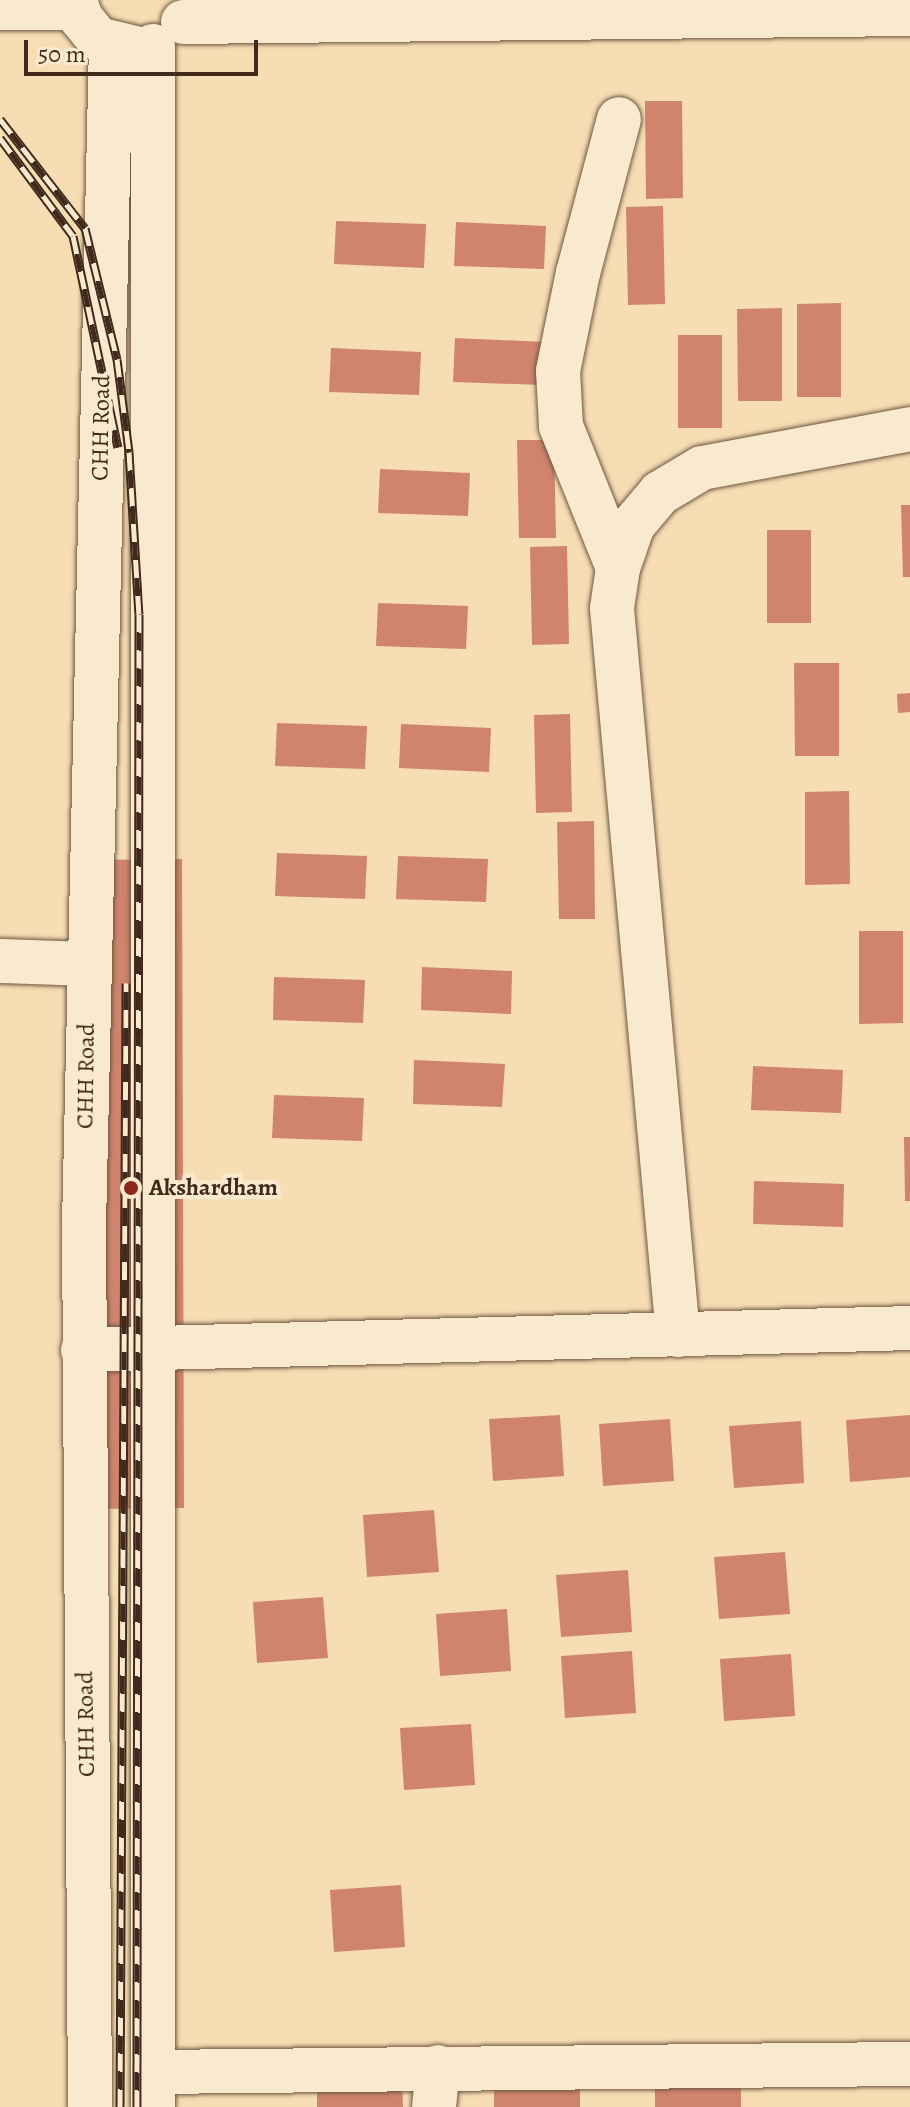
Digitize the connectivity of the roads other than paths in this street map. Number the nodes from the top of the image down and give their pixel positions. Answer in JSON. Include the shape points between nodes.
{"nodes":[{"id":1,"x":76,"y":4,"type":"edge"},
{"id":2,"x":0,"y":8,"type":"edge"},
{"id":3,"x":910,"y":14,"type":"edge"},
{"id":4,"x":175,"y":23,"type":"edge"},
{"id":5,"x":111,"y":46,"type":"junction"},
{"id":6,"x":619,"y":119,"type":"dead end"},
{"id":7,"x":910,"y":429,"type":"edge"},
{"id":8,"x":618,"y":568,"type":"junction"},
{"id":9,"x":0,"y":961,"type":"edge"},
{"id":10,"x":88,"y":964,"type":"junction"},
{"id":11,"x":910,"y":1328,"type":"edge"},
{"id":12,"x":678,"y":1335,"type":"junction"},
{"id":13,"x":153,"y":1348,"type":"junction"},
{"id":14,"x":83,"y":1350,"type":"junction"},
{"id":15,"x":910,"y":2064,"type":"edge"},
{"id":16,"x":436,"y":2087,"type":"edge"},
{"id":17,"x":153,"y":2090,"type":"edge"},
{"id":18,"x":90,"y":2107,"type":"edge"}],
"edges":[{"from":1,"to":2,"type":"street"},
{"from":1,"to":5,"type":"street","via":[[89,30]]},
{"from":3,"to":4,"type":"street"},
{"from":4,"to":5,"type":"street","via":[[132,50]]},
{"from":4,"to":13,"type":"street","name":"CHH Road"},
{"from":5,"to":10,"type":"street","name":"CHH Road"},
{"from":6,"to":8,"type":"street","via":[[558,371],[561,426]]},
{"from":7,"to":8,"type":"street","via":[[702,468],[660,493],[633,525]]},
{"from":8,"to":12,"type":"street","via":[[612,608]]},
{"from":9,"to":10,"type":"street"},
{"from":10,"to":14,"type":"street","name":"CHH Road"},
{"from":11,"to":12,"type":"street"},
{"from":12,"to":13,"type":"street"},
{"from":13,"to":14,"type":"street"},
{"from":13,"to":17,"type":"street","name":"CHH Road"},
{"from":14,"to":18,"type":"street","name":"CHH Road"},
{"from":15,"to":16,"type":"street"},
{"from":16,"to":17,"type":"street"}]}
